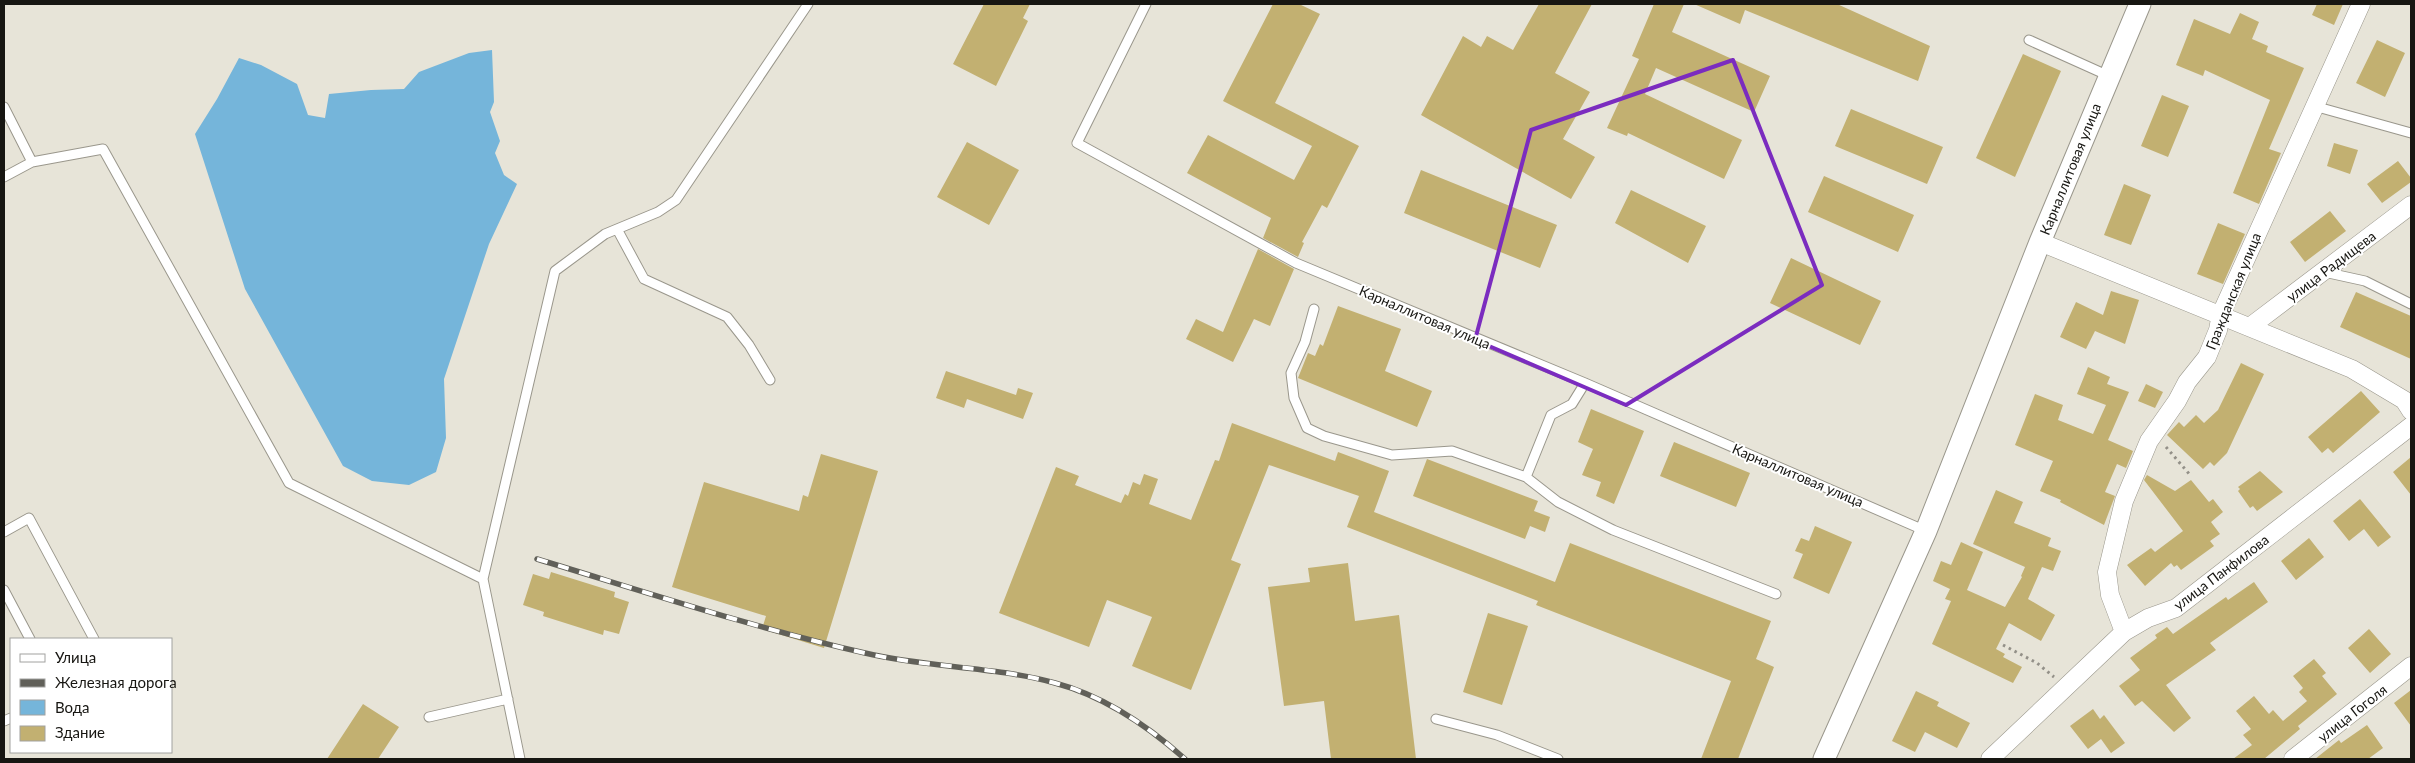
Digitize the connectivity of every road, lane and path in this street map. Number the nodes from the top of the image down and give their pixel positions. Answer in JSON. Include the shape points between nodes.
{"nodes":[{"id":1,"x":808,"y":4,"type":"edge"},
{"id":2,"x":1146,"y":4,"type":"edge"},
{"id":3,"x":2140,"y":4,"type":"edge"},
{"id":4,"x":2361,"y":4,"type":"edge"},
{"id":5,"x":2029,"y":40,"type":"dead end"},
{"id":6,"x":2109,"y":76,"type":"junction"},
{"id":7,"x":2314,"y":106,"type":"junction"},
{"id":8,"x":4,"y":107,"type":"edge"},
{"id":9,"x":2411,"y":133,"type":"edge"},
{"id":10,"x":32,"y":162,"type":"junction"},
{"id":11,"x":4,"y":177,"type":"edge"},
{"id":12,"x":2411,"y":205,"type":"edge"},
{"id":13,"x":617,"y":229,"type":"junction"},
{"id":14,"x":2040,"y":242,"type":"junction"},
{"id":15,"x":2323,"y":272,"type":"junction"},
{"id":16,"x":2411,"y":304,"type":"edge"},
{"id":17,"x":1314,"y":309,"type":"dead end"},
{"id":18,"x":2221,"y":314,"type":"junction"},
{"id":19,"x":2251,"y":326,"type":"junction"},
{"id":20,"x":770,"y":380,"type":"dead end"},
{"id":21,"x":1585,"y":383,"type":"junction"},
{"id":22,"x":2411,"y":411,"type":"edge"},
{"id":23,"x":2411,"y":426,"type":"edge"},
{"id":24,"x":2154,"y":433,"type":"junction"},
{"id":25,"x":2191,"y":476,"type":"dead end"},
{"id":26,"x":1526,"y":477,"type":"junction"},
{"id":27,"x":1926,"y":531,"type":"junction"},
{"id":28,"x":4,"y":532,"type":"edge"},
{"id":29,"x":483,"y":579,"type":"junction"},
{"id":30,"x":4,"y":590,"type":"edge"},
{"id":31,"x":1776,"y":594,"type":"dead end"},
{"id":32,"x":2124,"y":632,"type":"junction"},
{"id":33,"x":29,"y":638,"type":"edge"},
{"id":34,"x":93,"y":638,"type":"edge"},
{"id":35,"x":2003,"y":645,"type":"dead end"},
{"id":36,"x":2411,"y":666,"type":"edge"},
{"id":37,"x":2066,"y":687,"type":"junction"},
{"id":38,"x":508,"y":698,"type":"junction"},
{"id":39,"x":429,"y":717,"type":"dead end"},
{"id":40,"x":1436,"y":719,"type":"dead end"},
{"id":41,"x":1827,"y":758,"type":"edge"},
{"id":42,"x":520,"y":759,"type":"edge"},
{"id":43,"x":1558,"y":759,"type":"edge"},
{"id":44,"x":1990,"y":759,"type":"edge"},
{"id":45,"x":2293,"y":759,"type":"edge"}],
"edges":[{"from":1,"to":13,"type":"lane","via":[[676,200],[658,212]]},
{"from":2,"to":21,"type":"lane","name":"Карналлитовая улица","via":[[1077,142],[1296,263]]},
{"from":3,"to":6,"type":"street","name":"Карналлитовая улица"},
{"from":4,"to":7,"type":"street","name":"Гражданская улица"},
{"from":5,"to":6,"type":"lane"},
{"from":6,"to":14,"type":"street","name":"Карналлитовая улица"},
{"from":7,"to":9,"type":"lane"},
{"from":7,"to":18,"type":"street","name":"Гражданская улица"},
{"from":8,"to":10,"type":"lane"},
{"from":10,"to":11,"type":"lane"},
{"from":10,"to":29,"type":"lane","via":[[103,149],[289,483]]},
{"from":12,"to":15,"type":"street","name":"улица Радищева"},
{"from":13,"to":20,"type":"lane","via":[[644,279],[727,317]]},
{"from":13,"to":29,"type":"lane","via":[[605,234],[556,271]]},
{"from":14,"to":18,"type":"street"},
{"from":14,"to":27,"type":"street","name":"Карналлитовая улица"},
{"from":15,"to":16,"type":"lane","via":[[2365,281]]},
{"from":15,"to":19,"type":"street","name":"улица Радищева"},
{"from":17,"to":26,"type":"lane","via":[[1291,374],[1294,398],[1307,428],[1392,455],[1452,451]]},
{"from":18,"to":19,"type":"street"},
{"from":18,"to":24,"type":"street","name":"Гражданская улица","via":[[2207,357]]},
{"from":19,"to":22,"type":"street","via":[[2352,369],[2404,400]]},
{"from":21,"to":26,"type":"lane","via":[[1572,404],[1551,414]]},
{"from":21,"to":27,"type":"lane","name":"Карналлитовая улица"},
{"from":23,"to":32,"type":"street","name":"улица Панфилова","via":[[2176,608],[2148,618]]},
{"from":24,"to":25,"type":"path"},
{"from":24,"to":32,"type":"street","name":"Гражданская улица","via":[[2124,501],[2107,572],[2110,595]]},
{"from":26,"to":31,"type":"lane","via":[[1558,502],[1613,530]]},
{"from":27,"to":41,"type":"street","name":"Карналлитовая улица"},
{"from":28,"to":34,"type":"lane","via":[[29,518]]},
{"from":29,"to":38,"type":"lane"},
{"from":30,"to":33,"type":"lane"},
{"from":32,"to":37,"type":"street","name":"улица Панфилова"},
{"from":35,"to":37,"type":"path","via":[[2037,663]]},
{"from":36,"to":45,"type":"street","name":"улица Гоголя"},
{"from":37,"to":44,"type":"street","name":"улица Панфилова"},
{"from":38,"to":39,"type":"lane"},
{"from":38,"to":42,"type":"lane"},
{"from":40,"to":43,"type":"lane","via":[[1497,735]]}]}
